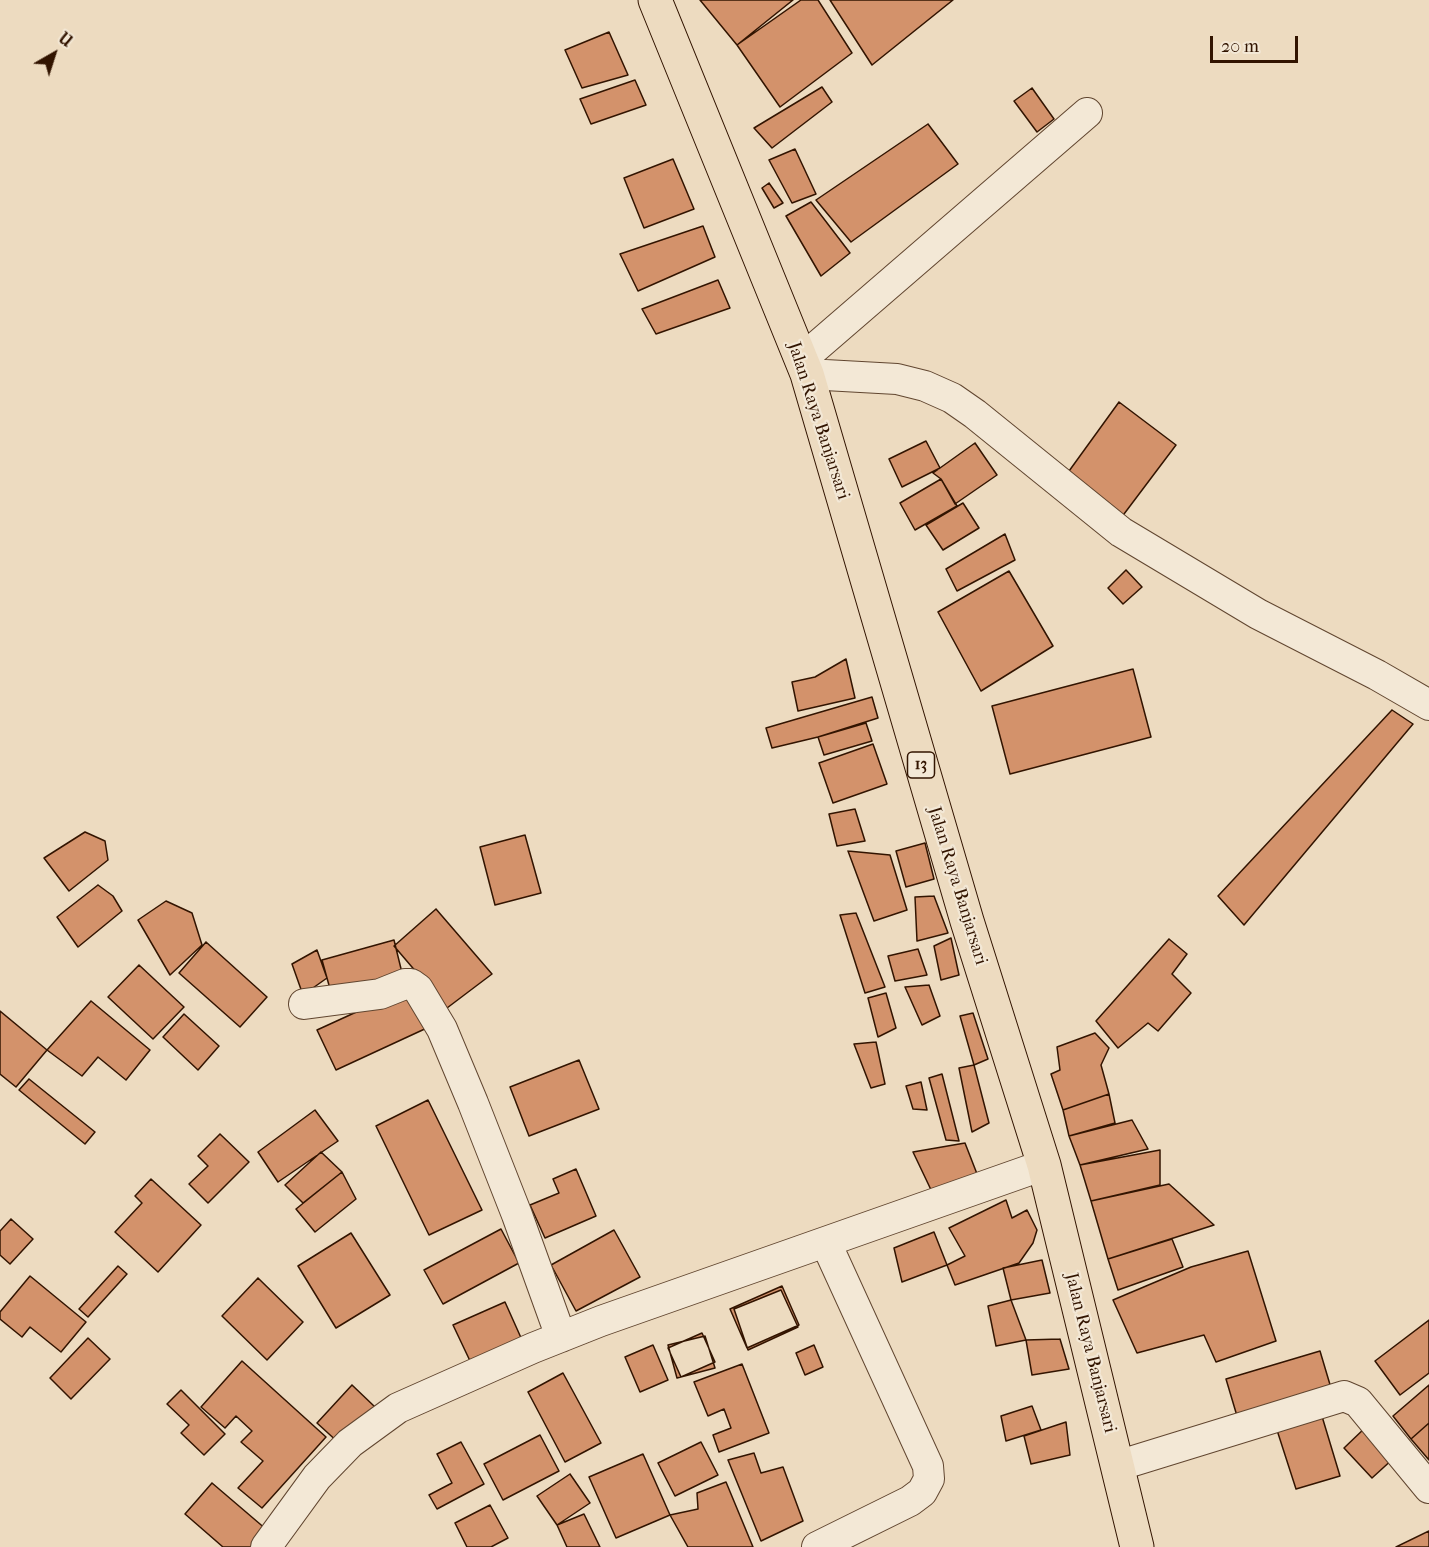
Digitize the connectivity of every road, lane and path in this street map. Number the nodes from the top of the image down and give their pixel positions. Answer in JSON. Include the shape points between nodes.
{"nodes":[{"id":1,"x":655,"y":0,"type":"edge"},
{"id":2,"x":1087,"y":113,"type":"dead end"},
{"id":3,"x":804,"y":367,"type":"junction"},
{"id":4,"x":1429,"y":705,"type":"edge"},
{"id":5,"x":304,"y":1004,"type":"dead end"},
{"id":6,"x":1044,"y":1165,"type":"junction"},
{"id":7,"x":826,"y":1243,"type":"junction"},
{"id":8,"x":561,"y":1337,"type":"junction"},
{"id":9,"x":1117,"y":1466,"type":"junction"},
{"id":10,"x":1429,"y":1488,"type":"edge"},
{"id":11,"x":831,"y":1542,"type":"edge"},
{"id":12,"x":266,"y":1547,"type":"edge"},
{"id":13,"x":1137,"y":1547,"type":"edge"}],
"edges":[{"from":1,"to":3,"type":"highway","name":"Jalan Raya Banjarsari","number":"13"},
{"from":2,"to":3,"type":"street"},
{"from":3,"to":4,"type":"street","via":[[897,379],[952,398],[1121,532],[1258,614]]},
{"from":3,"to":6,"type":"highway","name":"Jalan Raya Banjarsari","number":"13"},
{"from":5,"to":8,"type":"street","via":[[380,994],[405,984],[418,989],[442,1029],[498,1164]]},
{"from":6,"to":7,"type":"street"},
{"from":6,"to":9,"type":"highway","name":"Jalan Raya Banjarsari","number":"13"},
{"from":7,"to":8,"type":"street"},
{"from":7,"to":11,"type":"street","via":[[928,1466],[929,1479],[922,1492]]},
{"from":8,"to":12,"type":"street","via":[[398,1408],[350,1443],[325,1469]]},
{"from":9,"to":10,"type":"street","via":[[1344,1396],[1358,1402]]},
{"from":9,"to":13,"type":"highway","name":"Jalan Raya Banjarsari","number":"13"}]}
